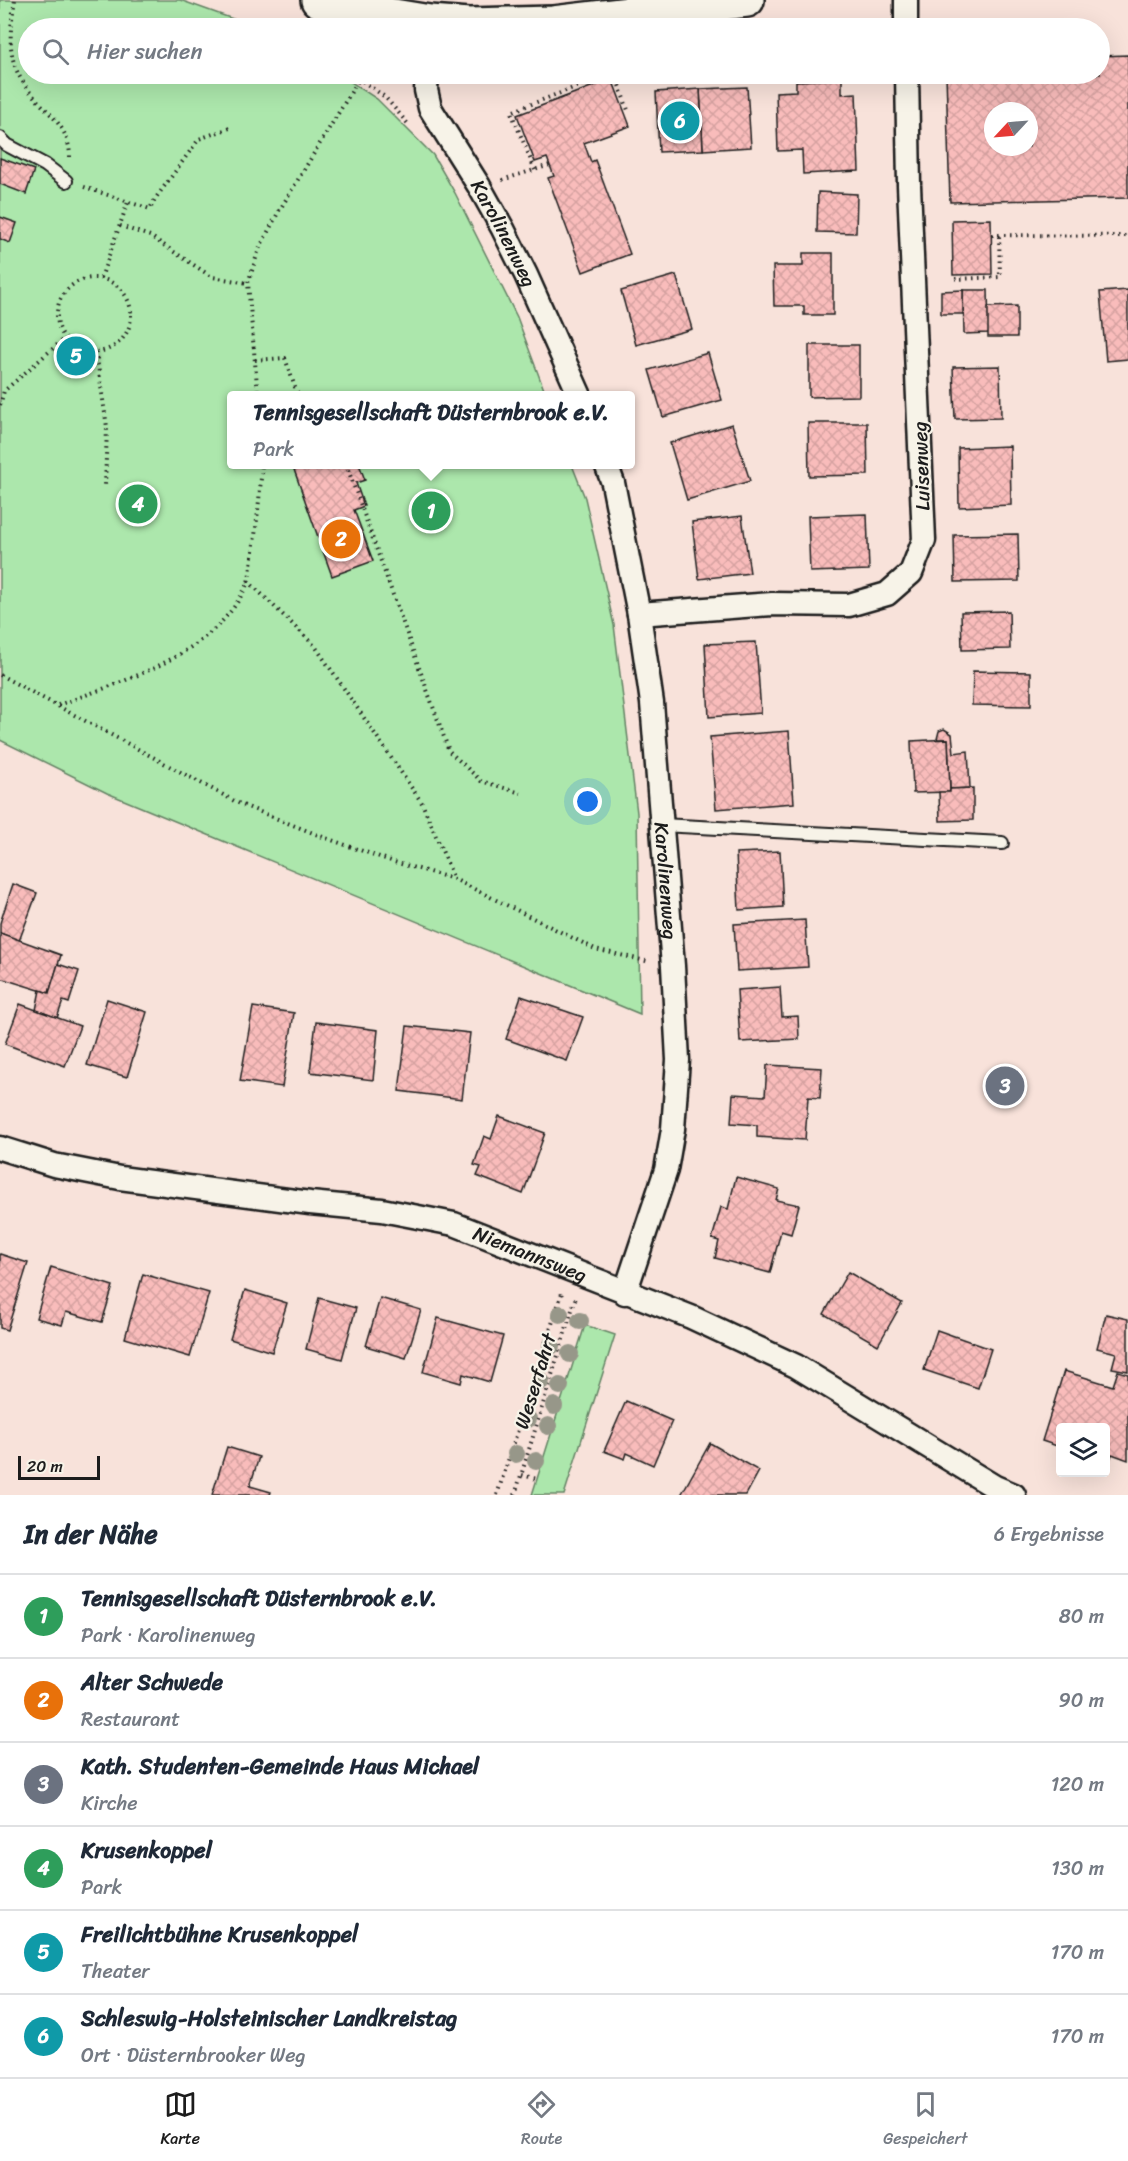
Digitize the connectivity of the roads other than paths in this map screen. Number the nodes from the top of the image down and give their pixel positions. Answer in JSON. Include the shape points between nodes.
{"nodes":[{"id":1,"x":318,"y":0,"type":"edge"},
{"id":2,"x":747,"y":0,"type":"edge"},
{"id":3,"x":906,"y":0,"type":"edge"},
{"id":4,"x":394,"y":18,"type":"edge"},
{"id":5,"x":595,"y":18,"type":"edge"},
{"id":6,"x":906,"y":18,"type":"edge"},
{"id":7,"x":427,"y":84,"type":"edge"},
{"id":8,"x":907,"y":84,"type":"edge"},
{"id":9,"x":0,"y":138,"type":"edge"},
{"id":10,"x":66,"y":181,"type":"road end"},
{"id":11,"x":578,"y":391,"type":"edge"},
{"id":12,"x":608,"y":469,"type":"edge"},
{"id":13,"x":639,"y":614,"type":"junction"},
{"id":14,"x":661,"y":825,"type":"junction"},
{"id":15,"x":1002,"y":843,"type":"dead end"},
{"id":16,"x":0,"y":1148,"type":"edge"},
{"id":17,"x":625,"y":1293,"type":"junction"},
{"id":18,"x":1014,"y":1495,"type":"edge"}],
"edges":[{"from":1,"to":4,"type":"street"},
{"from":2,"to":5,"type":"street"},
{"from":3,"to":6,"type":"street"},
{"from":7,"to":11,"type":"street","name":"Karolinenweg","via":[[427,98],[526,275]]},
{"from":8,"to":13,"type":"street","name":"Luisenweg","via":[[924,540],[911,573],[887,594],[849,605],[772,604]]},
{"from":9,"to":10,"type":"lane"},
{"from":12,"to":13,"type":"street","name":"Karolinenweg"},
{"from":13,"to":14,"type":"street","name":"Karolinenweg","via":[[652,703]]},
{"from":14,"to":15,"type":"lane"},
{"from":14,"to":17,"type":"street","name":"Karolinenweg","via":[[678,1060],[673,1129],[666,1170]]},
{"from":16,"to":17,"type":"street","name":"Niemannsweg","via":[[54,1166],[120,1178],[382,1210],[454,1224]]},
{"from":17,"to":18,"type":"street","name":"Niemannsweg","via":[[691,1317],[796,1366]]}]}
